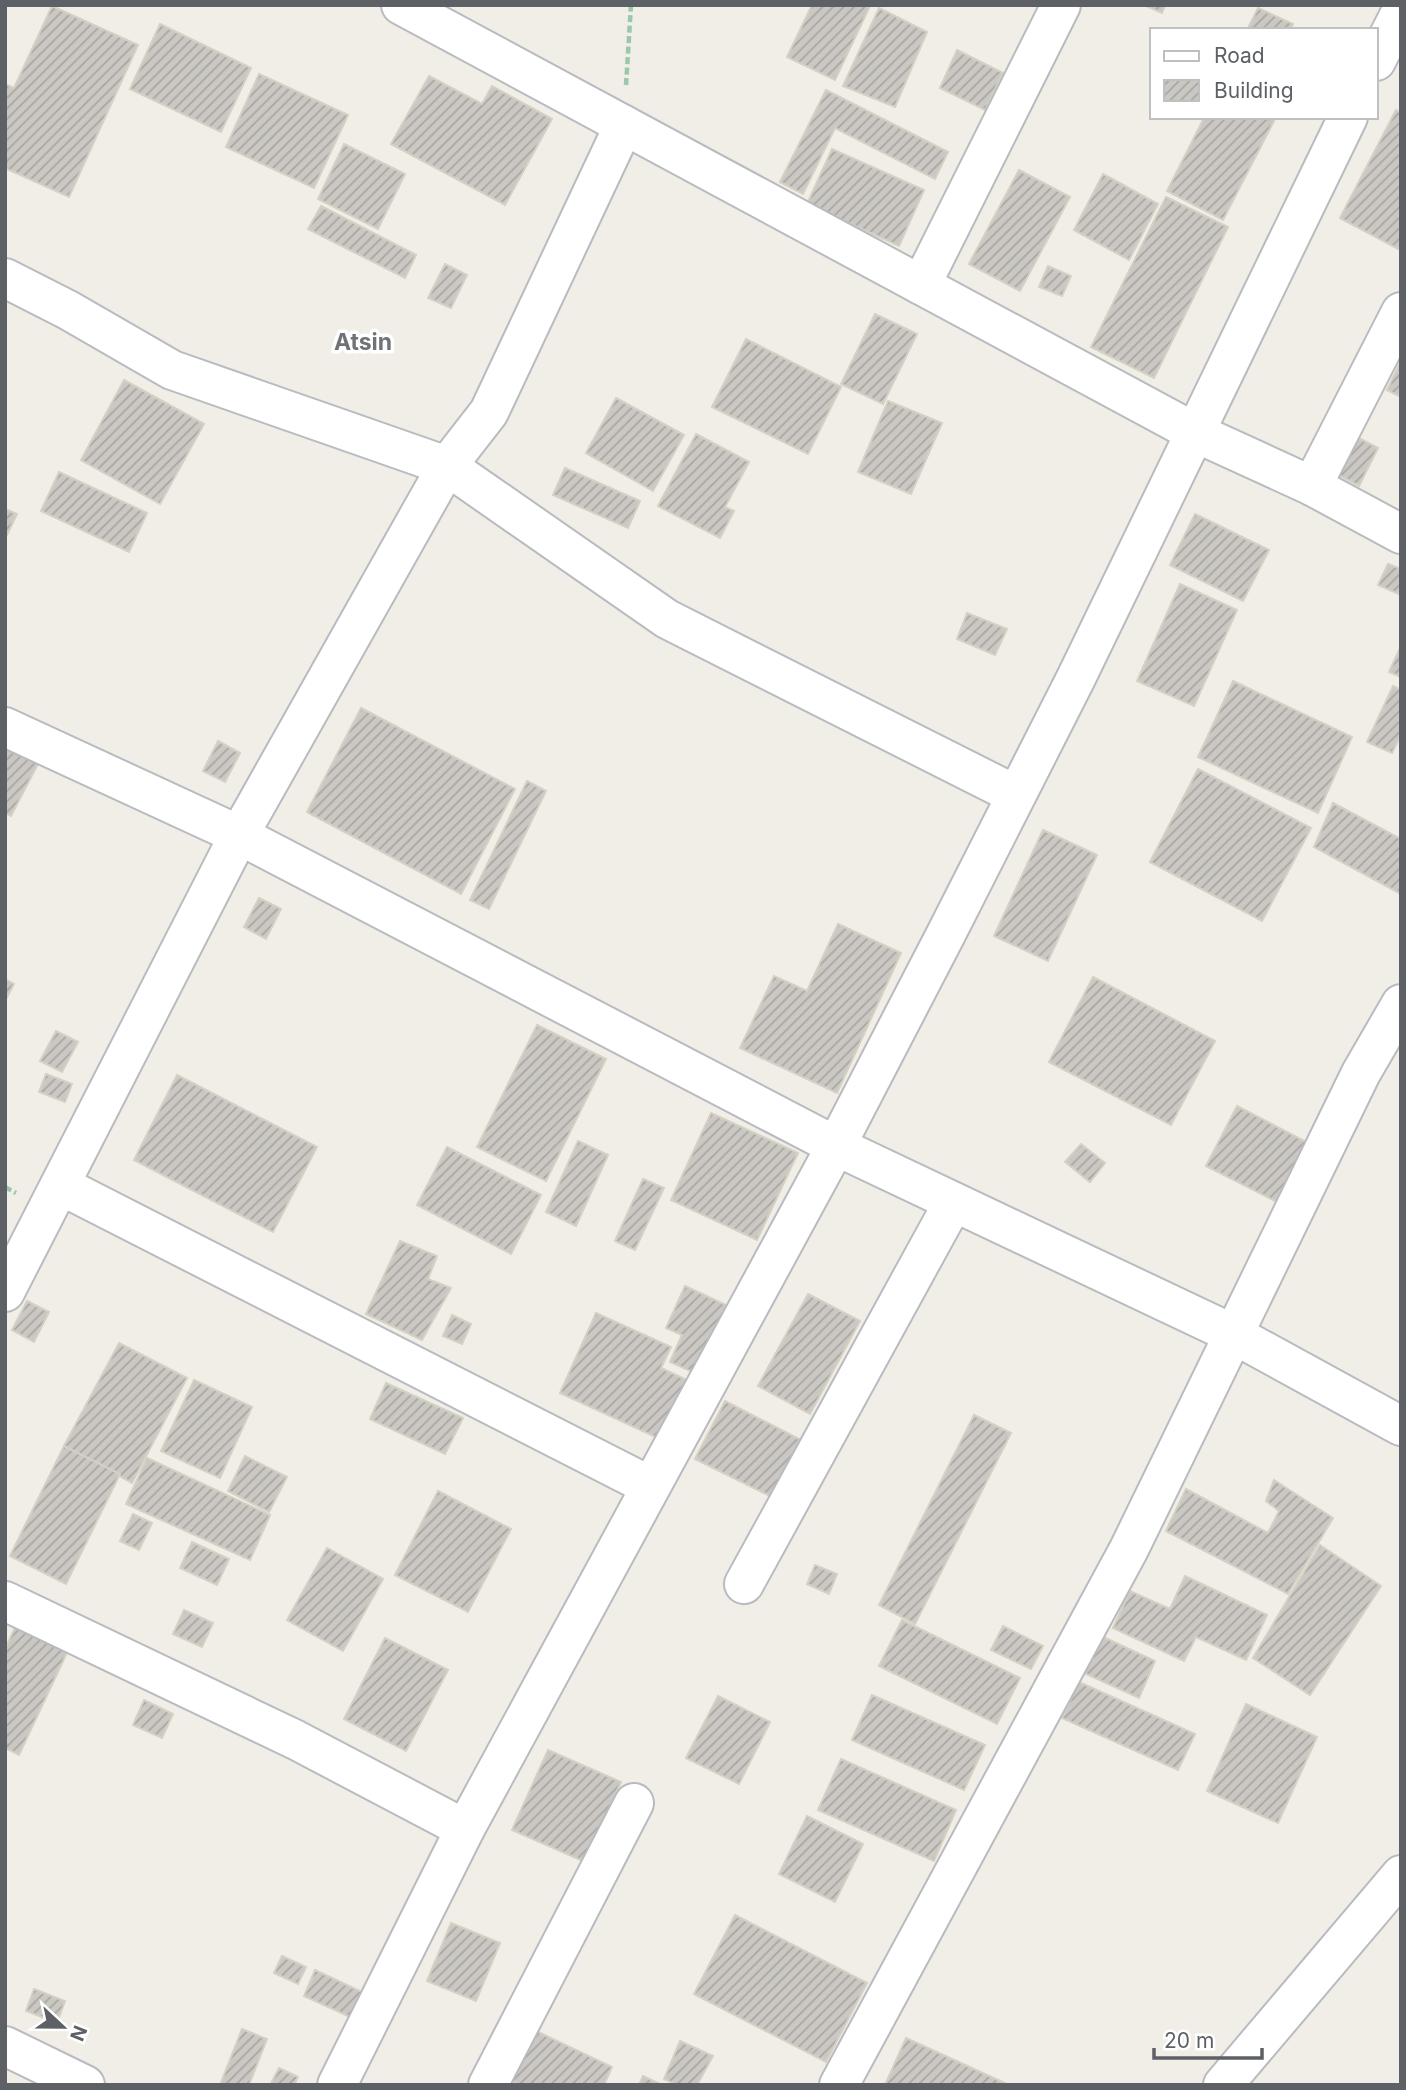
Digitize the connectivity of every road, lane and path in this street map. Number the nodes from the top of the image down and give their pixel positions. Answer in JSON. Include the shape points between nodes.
{"nodes":[{"id":1,"x":401,"y":5,"type":"edge"},
{"id":2,"x":631,"y":5,"type":"edge"},
{"id":3,"x":1061,"y":5,"type":"edge"},
{"id":4,"x":1401,"y":12,"type":"edge"},
{"id":5,"x":1378,"y":57,"type":"edge"},
{"id":6,"x":1348,"y":119,"type":"edge"},
{"id":7,"x":624,"y":125,"type":"junction"},
{"id":8,"x":5,"y":278,"type":"edge"},
{"id":9,"x":922,"y":285,"type":"junction"},
{"id":10,"x":1401,"y":312,"type":"edge"},
{"id":11,"x":1194,"y":432,"type":"junction"},
{"id":12,"x":446,"y":466,"type":"junction"},
{"id":13,"x":1312,"y":486,"type":"junction"},
{"id":14,"x":1401,"y":534,"type":"edge"},
{"id":15,"x":5,"y":727,"type":"edge"},
{"id":16,"x":1016,"y":795,"type":"junction"},
{"id":17,"x":239,"y":835,"type":"junction"},
{"id":18,"x":1401,"y":1004,"type":"edge"},
{"id":19,"x":836,"y":1146,"type":"junction"},
{"id":20,"x":60,"y":1185,"type":"junction"},
{"id":21,"x":953,"y":1203,"type":"junction"},
{"id":22,"x":5,"y":1292,"type":"edge"},
{"id":23,"x":1233,"y":1334,"type":"junction"},
{"id":24,"x":1401,"y":1426,"type":"edge"},
{"id":25,"x":650,"y":1486,"type":"junction"},
{"id":26,"x":744,"y":1584,"type":"dead end"},
{"id":27,"x":5,"y":1601,"type":"edge"},
{"id":28,"x":634,"y":1803,"type":"dead end"},
{"id":29,"x":465,"y":1829,"type":"junction"},
{"id":30,"x":1401,"y":1875,"type":"edge"},
{"id":31,"x":5,"y":2046,"type":"edge"},
{"id":32,"x":85,"y":2085,"type":"edge"},
{"id":33,"x":337,"y":2085,"type":"edge"},
{"id":34,"x":488,"y":2085,"type":"edge"},
{"id":35,"x":839,"y":2085,"type":"edge"},
{"id":36,"x":1223,"y":2085,"type":"edge"}],
"edges":[{"from":1,"to":7,"type":"street"},
{"from":2,"to":7,"type":"path"},
{"from":3,"to":9,"type":"street"},
{"from":4,"to":5,"type":"street"},
{"from":6,"to":11,"type":"street"},
{"from":7,"to":9,"type":"street"},
{"from":7,"to":12,"type":"street","via":[[489,412]]},
{"from":8,"to":12,"type":"street","via":[[172,370]]},
{"from":9,"to":11,"type":"street"},
{"from":10,"to":13,"type":"street"},
{"from":11,"to":13,"type":"street"},
{"from":11,"to":16,"type":"street"},
{"from":12,"to":16,"type":"street","via":[[667,619]]},
{"from":12,"to":17,"type":"street"},
{"from":13,"to":14,"type":"street"},
{"from":15,"to":17,"type":"street"},
{"from":16,"to":19,"type":"street"},
{"from":17,"to":19,"type":"street"},
{"from":17,"to":20,"type":"street"},
{"from":18,"to":23,"type":"street","via":[[1361,1073]]},
{"from":19,"to":21,"type":"street"},
{"from":19,"to":25,"type":"street"},
{"from":20,"to":22,"type":"street"},
{"from":20,"to":25,"type":"street"},
{"from":21,"to":23,"type":"street"},
{"from":21,"to":26,"type":"street"},
{"from":23,"to":24,"type":"street"},
{"from":23,"to":35,"type":"street","via":[[1129,1549]]},
{"from":25,"to":29,"type":"street"},
{"from":27,"to":29,"type":"street","via":[[296,1740]]},
{"from":28,"to":34,"type":"street"},
{"from":29,"to":33,"type":"street"},
{"from":30,"to":36,"type":"street"},
{"from":31,"to":32,"type":"street"}]}
